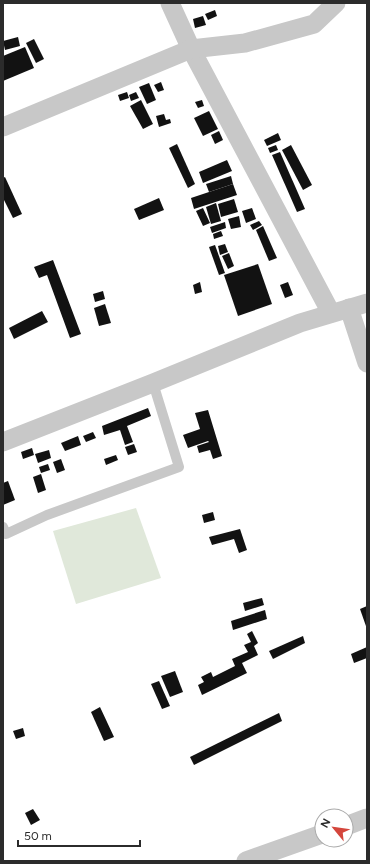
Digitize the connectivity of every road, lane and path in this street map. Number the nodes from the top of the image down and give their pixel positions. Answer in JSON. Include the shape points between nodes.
{"nodes":[{"id":1,"x":170,"y":3,"type":"edge"},
{"id":2,"x":336,"y":3,"type":"edge"},
{"id":3,"x":191,"y":49,"type":"junction"},
{"id":4,"x":3,"y":127,"type":"edge"},
{"id":5,"x":358,"y":305,"type":"edge"},
{"id":6,"x":331,"y":313,"type":"junction"},
{"id":7,"x":367,"y":362,"type":"edge"},
{"id":8,"x":153,"y":383,"type":"junction"},
{"id":9,"x":3,"y":442,"type":"edge"},
{"id":10,"x":3,"y":527,"type":"edge"},
{"id":11,"x":367,"y":818,"type":"edge"},
{"id":12,"x":354,"y":823,"type":"edge"},
{"id":13,"x":314,"y":837,"type":"edge"},
{"id":14,"x":246,"y":861,"type":"edge"}],
"edges":[{"from":1,"to":3,"type":"street"},
{"from":2,"to":3,"type":"street","via":[[314,24],[245,43]]},
{"from":3,"to":4,"type":"street"},
{"from":3,"to":6,"type":"street"},
{"from":5,"to":6,"type":"street"},
{"from":5,"to":7,"type":"street"},
{"from":6,"to":8,"type":"street","via":[[300,323]]},
{"from":8,"to":9,"type":"street"},
{"from":8,"to":10,"type":"lane","via":[[179,467],[47,515],[6,534]]},
{"from":11,"to":12,"type":"street"},
{"from":13,"to":14,"type":"street"}]}
